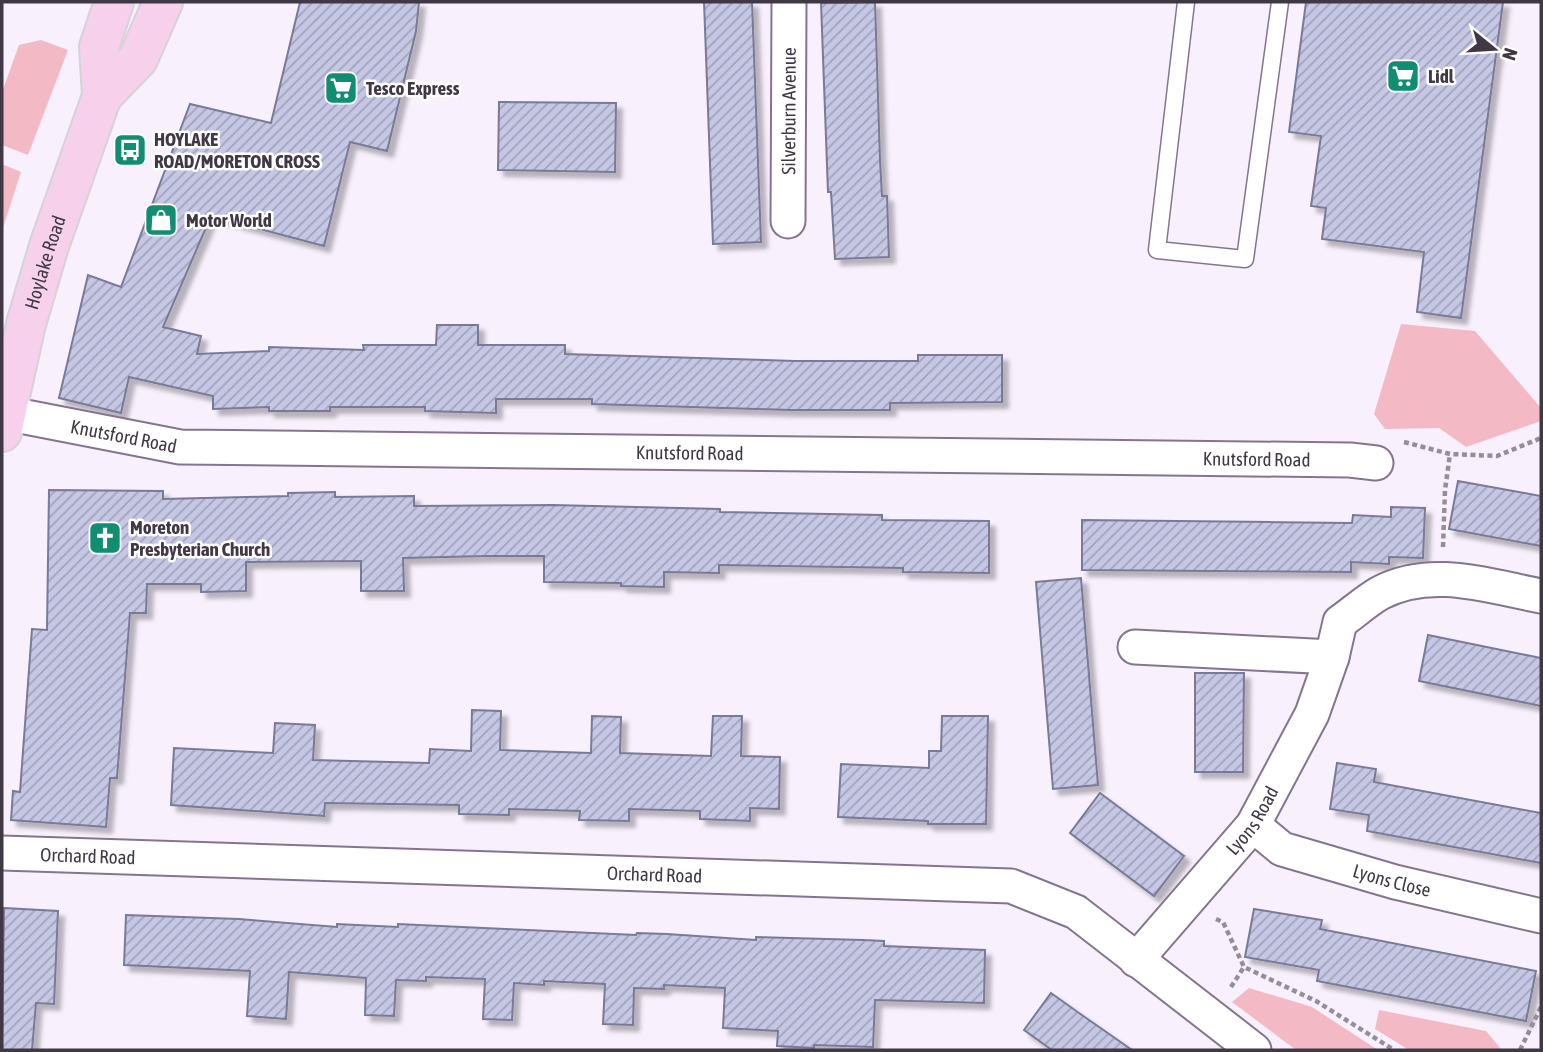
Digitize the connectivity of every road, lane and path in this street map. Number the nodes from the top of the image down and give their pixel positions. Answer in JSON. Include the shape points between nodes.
{"nodes":[{"id":1,"x":114,"y":2,"type":"edge"},
{"id":2,"x":163,"y":2,"type":"edge"},
{"id":3,"x":789,"y":2,"type":"edge"},
{"id":4,"x":1186,"y":2,"type":"edge"},
{"id":5,"x":1280,"y":2,"type":"edge"},
{"id":6,"x":102,"y":96,"type":"junction"},
{"id":7,"x":788,"y":221,"type":"dead end"},
{"id":8,"x":14,"y":323,"type":"edge"},
{"id":9,"x":4,"y":423,"type":"edge"},
{"id":10,"x":1541,"y":438,"type":"edge"},
{"id":11,"x":1450,"y":454,"type":"junction"},
{"id":12,"x":1376,"y":463,"type":"joint"},
{"id":13,"x":1442,"y":578,"type":"junction"},
{"id":14,"x":1541,"y":596,"type":"edge"},
{"id":15,"x":1135,"y":647,"type":"dead end"},
{"id":16,"x":1332,"y":657,"type":"junction"},
{"id":17,"x":1253,"y":825,"type":"junction"},
{"id":18,"x":2,"y":853,"type":"edge"},
{"id":19,"x":1183,"y":904,"type":"junction"},
{"id":20,"x":1541,"y":916,"type":"edge"},
{"id":21,"x":1136,"y":960,"type":"junction"},
{"id":22,"x":1541,"y":1007,"type":"edge"},
{"id":23,"x":1255,"y":1050,"type":"edge"},
{"id":24,"x":1394,"y":1050,"type":"edge"},
{"id":25,"x":1520,"y":1050,"type":"edge"}],
"edges":[{"from":1,"to":6,"type":"main road","name":"Hoylake Road","via":[[99,47]]},
{"from":2,"to":6,"type":"main road","name":"Hoylake Road","via":[[138,59]]},
{"from":3,"to":7,"type":"street","name":"Silverburn Avenue"},
{"from":4,"to":5,"type":"lane","via":[[1157,250],[1245,259]]},
{"from":6,"to":8,"type":"main road","name":"Hoylake Road","via":[[49,246]]},
{"from":8,"to":9,"type":"main road","name":"Hoylake Road"},
{"from":9,"to":12,"type":"street","name":"Knutsford Road","via":[[180,447]]},
{"from":10,"to":11,"type":"path","via":[[1497,456]]},
{"from":11,"to":12,"type":"path","via":[[1396,440]]},
{"from":11,"to":13,"type":"path"},
{"from":13,"to":14,"type":"street","name":"Lyons Road"},
{"from":13,"to":16,"type":"street","name":"Lyons Road","via":[[1408,582],[1380,593],[1340,622]]},
{"from":15,"to":16,"type":"street"},
{"from":16,"to":17,"type":"street","name":"Lyons Road","via":[[1312,714]]},
{"from":17,"to":19,"type":"street","name":"Lyons Road"},
{"from":17,"to":20,"type":"street","name":"Lyons Close","via":[[1282,849],[1395,883]]},
{"from":18,"to":21,"type":"street","name":"Orchard Road","via":[[1011,886],[1076,912]]},
{"from":19,"to":21,"type":"street","name":"Lyons Road"},
{"from":19,"to":24,"type":"path","via":[[1223,922],[1244,967],[1316,1001]]},
{"from":21,"to":23,"type":"street","name":"Orchard Road"},
{"from":22,"to":25,"type":"path"}]}
